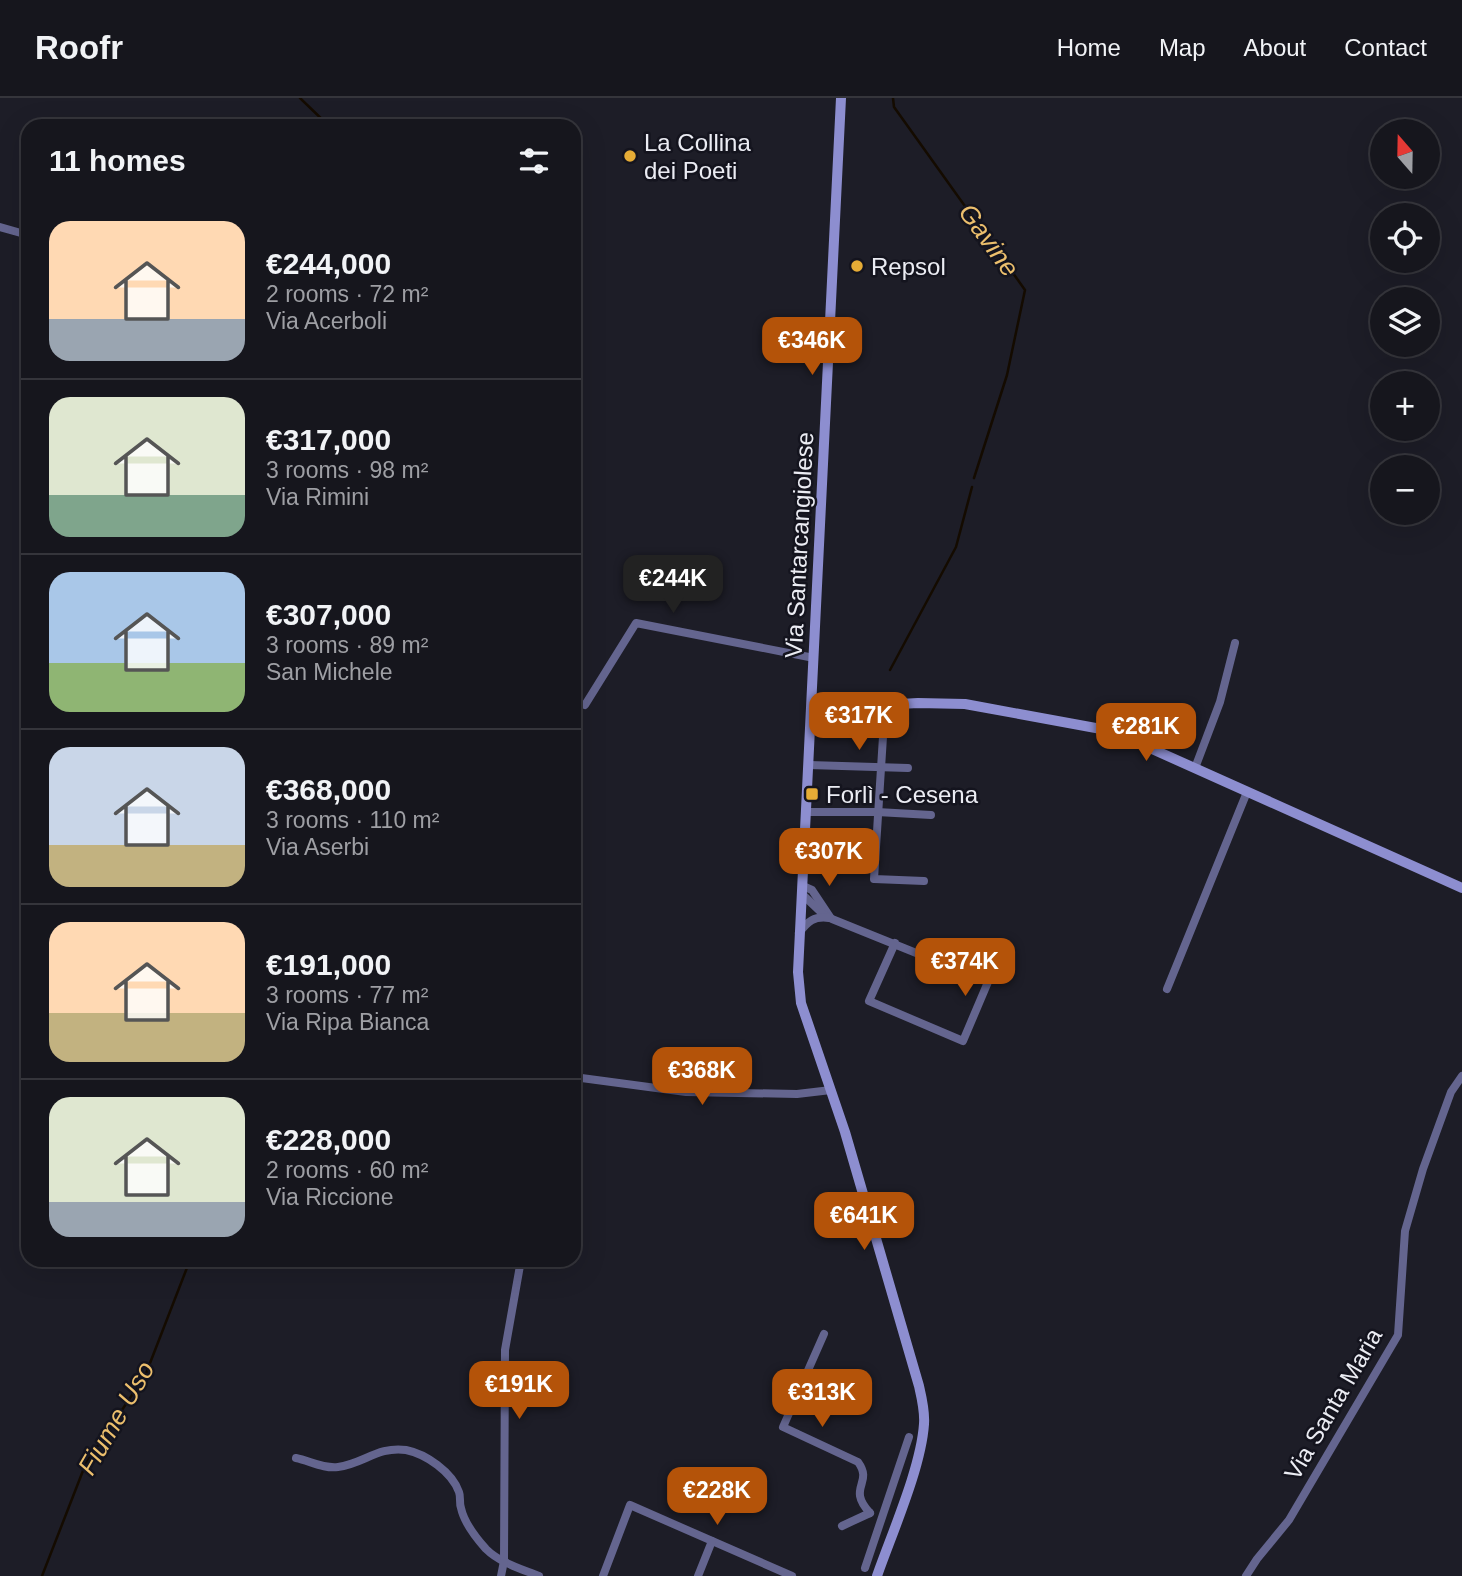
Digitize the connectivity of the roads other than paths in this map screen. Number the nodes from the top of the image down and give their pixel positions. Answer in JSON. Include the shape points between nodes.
{"nodes":[{"id":1,"x":841,"y":98,"type":"edge"},
{"id":2,"x":0,"y":227,"type":"edge"},
{"id":3,"x":21,"y":233,"type":"edge"},
{"id":4,"x":1235,"y":643,"type":"dead end"},
{"id":5,"x":814,"y":657,"type":"junction"},
{"id":6,"x":585,"y":705,"type":"dead end"},
{"id":7,"x":885,"y":705,"type":"junction"},
{"id":8,"x":812,"y":709,"type":"junction"},
{"id":9,"x":809,"y":765,"type":"junction"},
{"id":10,"x":880,"y":767,"type":"junction"},
{"id":11,"x":908,"y":768,"type":"dead end"},
{"id":12,"x":1195,"y":768,"type":"junction"},
{"id":13,"x":1247,"y":792,"type":"junction"},
{"id":14,"x":877,"y":811,"type":"junction"},
{"id":15,"x":807,"y":812,"type":"junction"},
{"id":16,"x":931,"y":815,"type":"dead end"},
{"id":17,"x":924,"y":881,"type":"dead end"},
{"id":18,"x":1462,"y":888,"type":"edge"},
{"id":19,"x":803,"y":890,"type":"junction"},
{"id":20,"x":832,"y":919,"type":"junction"},
{"id":21,"x":799,"y":933,"type":"junction"},
{"id":22,"x":895,"y":943,"type":"junction"},
{"id":23,"x":1167,"y":989,"type":"dead end"},
{"id":24,"x":1462,"y":1076,"type":"edge"},
{"id":25,"x":581,"y":1078,"type":"edge"},
{"id":26,"x":831,"y":1090,"type":"junction"},
{"id":27,"x":520,"y":1267,"type":"edge"},
{"id":28,"x":824,"y":1335,"type":"dead end"},
{"id":29,"x":909,"y":1437,"type":"dead end"},
{"id":30,"x":296,"y":1458,"type":"dead end"},
{"id":31,"x":870,"y":1513,"type":"junction"},
{"id":32,"x":883,"y":1514,"type":"junction"},
{"id":33,"x":898,"y":1518,"type":"junction"},
{"id":34,"x":842,"y":1526,"type":"dead end"},
{"id":35,"x":712,"y":1541,"type":"junction"},
{"id":36,"x":504,"y":1561,"type":"junction"},
{"id":37,"x":865,"y":1568,"type":"dead end"},
{"id":38,"x":781,"y":1574,"type":"edge"},
{"id":39,"x":501,"y":1576,"type":"edge"},
{"id":40,"x":539,"y":1576,"type":"edge"},
{"id":41,"x":603,"y":1576,"type":"edge"},
{"id":42,"x":698,"y":1576,"type":"edge"},
{"id":43,"x":792,"y":1576,"type":"edge"},
{"id":44,"x":877,"y":1576,"type":"edge"},
{"id":45,"x":1247,"y":1576,"type":"edge"}],
"edges":[{"from":1,"to":5,"type":"main road","name":"Via Santarcangiolese"},
{"from":2,"to":3,"type":"street"},
{"from":4,"to":12,"type":"street","via":[[1220,702]]},
{"from":5,"to":6,"type":"street","via":[[636,623]]},
{"from":5,"to":8,"type":"main road","name":"Via Santarcangiolese"},
{"from":7,"to":8,"type":"main road"},
{"from":7,"to":10,"type":"street"},
{"from":7,"to":12,"type":"main road","via":[[965,704],[1091,726]]},
{"from":8,"to":9,"type":"main road","name":"Via Santarcangiolese"},
{"from":9,"to":10,"type":"street"},
{"from":9,"to":15,"type":"main road","name":"Via Santarcangiolese"},
{"from":10,"to":11,"type":"street"},
{"from":10,"to":14,"type":"street"},
{"from":12,"to":13,"type":"main road"},
{"from":13,"to":18,"type":"main road"},
{"from":13,"to":23,"type":"street"},
{"from":14,"to":15,"type":"street"},
{"from":14,"to":16,"type":"street"},
{"from":14,"to":17,"type":"street","via":[[874,878]]},
{"from":15,"to":19,"type":"main road","name":"Via Santarcangiolese"},
{"from":19,"to":20,"type":"street","via":[[816,908]]},
{"from":19,"to":21,"type":"main road","name":"Via Santarcangiolese"},
{"from":20,"to":21,"type":"street","via":[[814,918]]},
{"from":20,"to":22,"type":"street"},
{"from":21,"to":26,"type":"main road","name":"Via Santarcangiolese","via":[[801,1003]]},
{"from":22,"to":22,"type":"street","via":[[988,982],[963,1041],[869,1001]]},
{"from":24,"to":45,"type":"street","name":"Via Santa Maria","via":[[1451,1092],[1423,1168],[1405,1231],[1398,1335],[1289,1520]]},
{"from":25,"to":26,"type":"street","via":[[686,1092],[797,1094]]},
{"from":26,"to":33,"type":"main road","name":"Via Santarcangiolese","via":[[924,1412],[920,1448]]},
{"from":27,"to":36,"type":"street","via":[[505,1350]]},
{"from":28,"to":31,"type":"street","via":[[783,1427],[858,1462],[864,1477],[858,1495]]},
{"from":29,"to":32,"type":"street"},
{"from":30,"to":36,"type":"street","via":[[340,1467],[382,1450],[406,1450],[429,1459],[453,1478],[470,1526],[487,1550]]},
{"from":31,"to":32,"type":"street"},
{"from":31,"to":34,"type":"street"},
{"from":32,"to":33,"type":"street"},
{"from":32,"to":37,"type":"street"},
{"from":33,"to":44,"type":"main road","name":"Via Santarcangiolese"},
{"from":35,"to":38,"type":"street"},
{"from":35,"to":41,"type":"street","via":[[630,1505]]},
{"from":35,"to":42,"type":"street"},
{"from":36,"to":39,"type":"street"},
{"from":36,"to":40,"type":"street"},
{"from":38,"to":43,"type":"street"}]}
